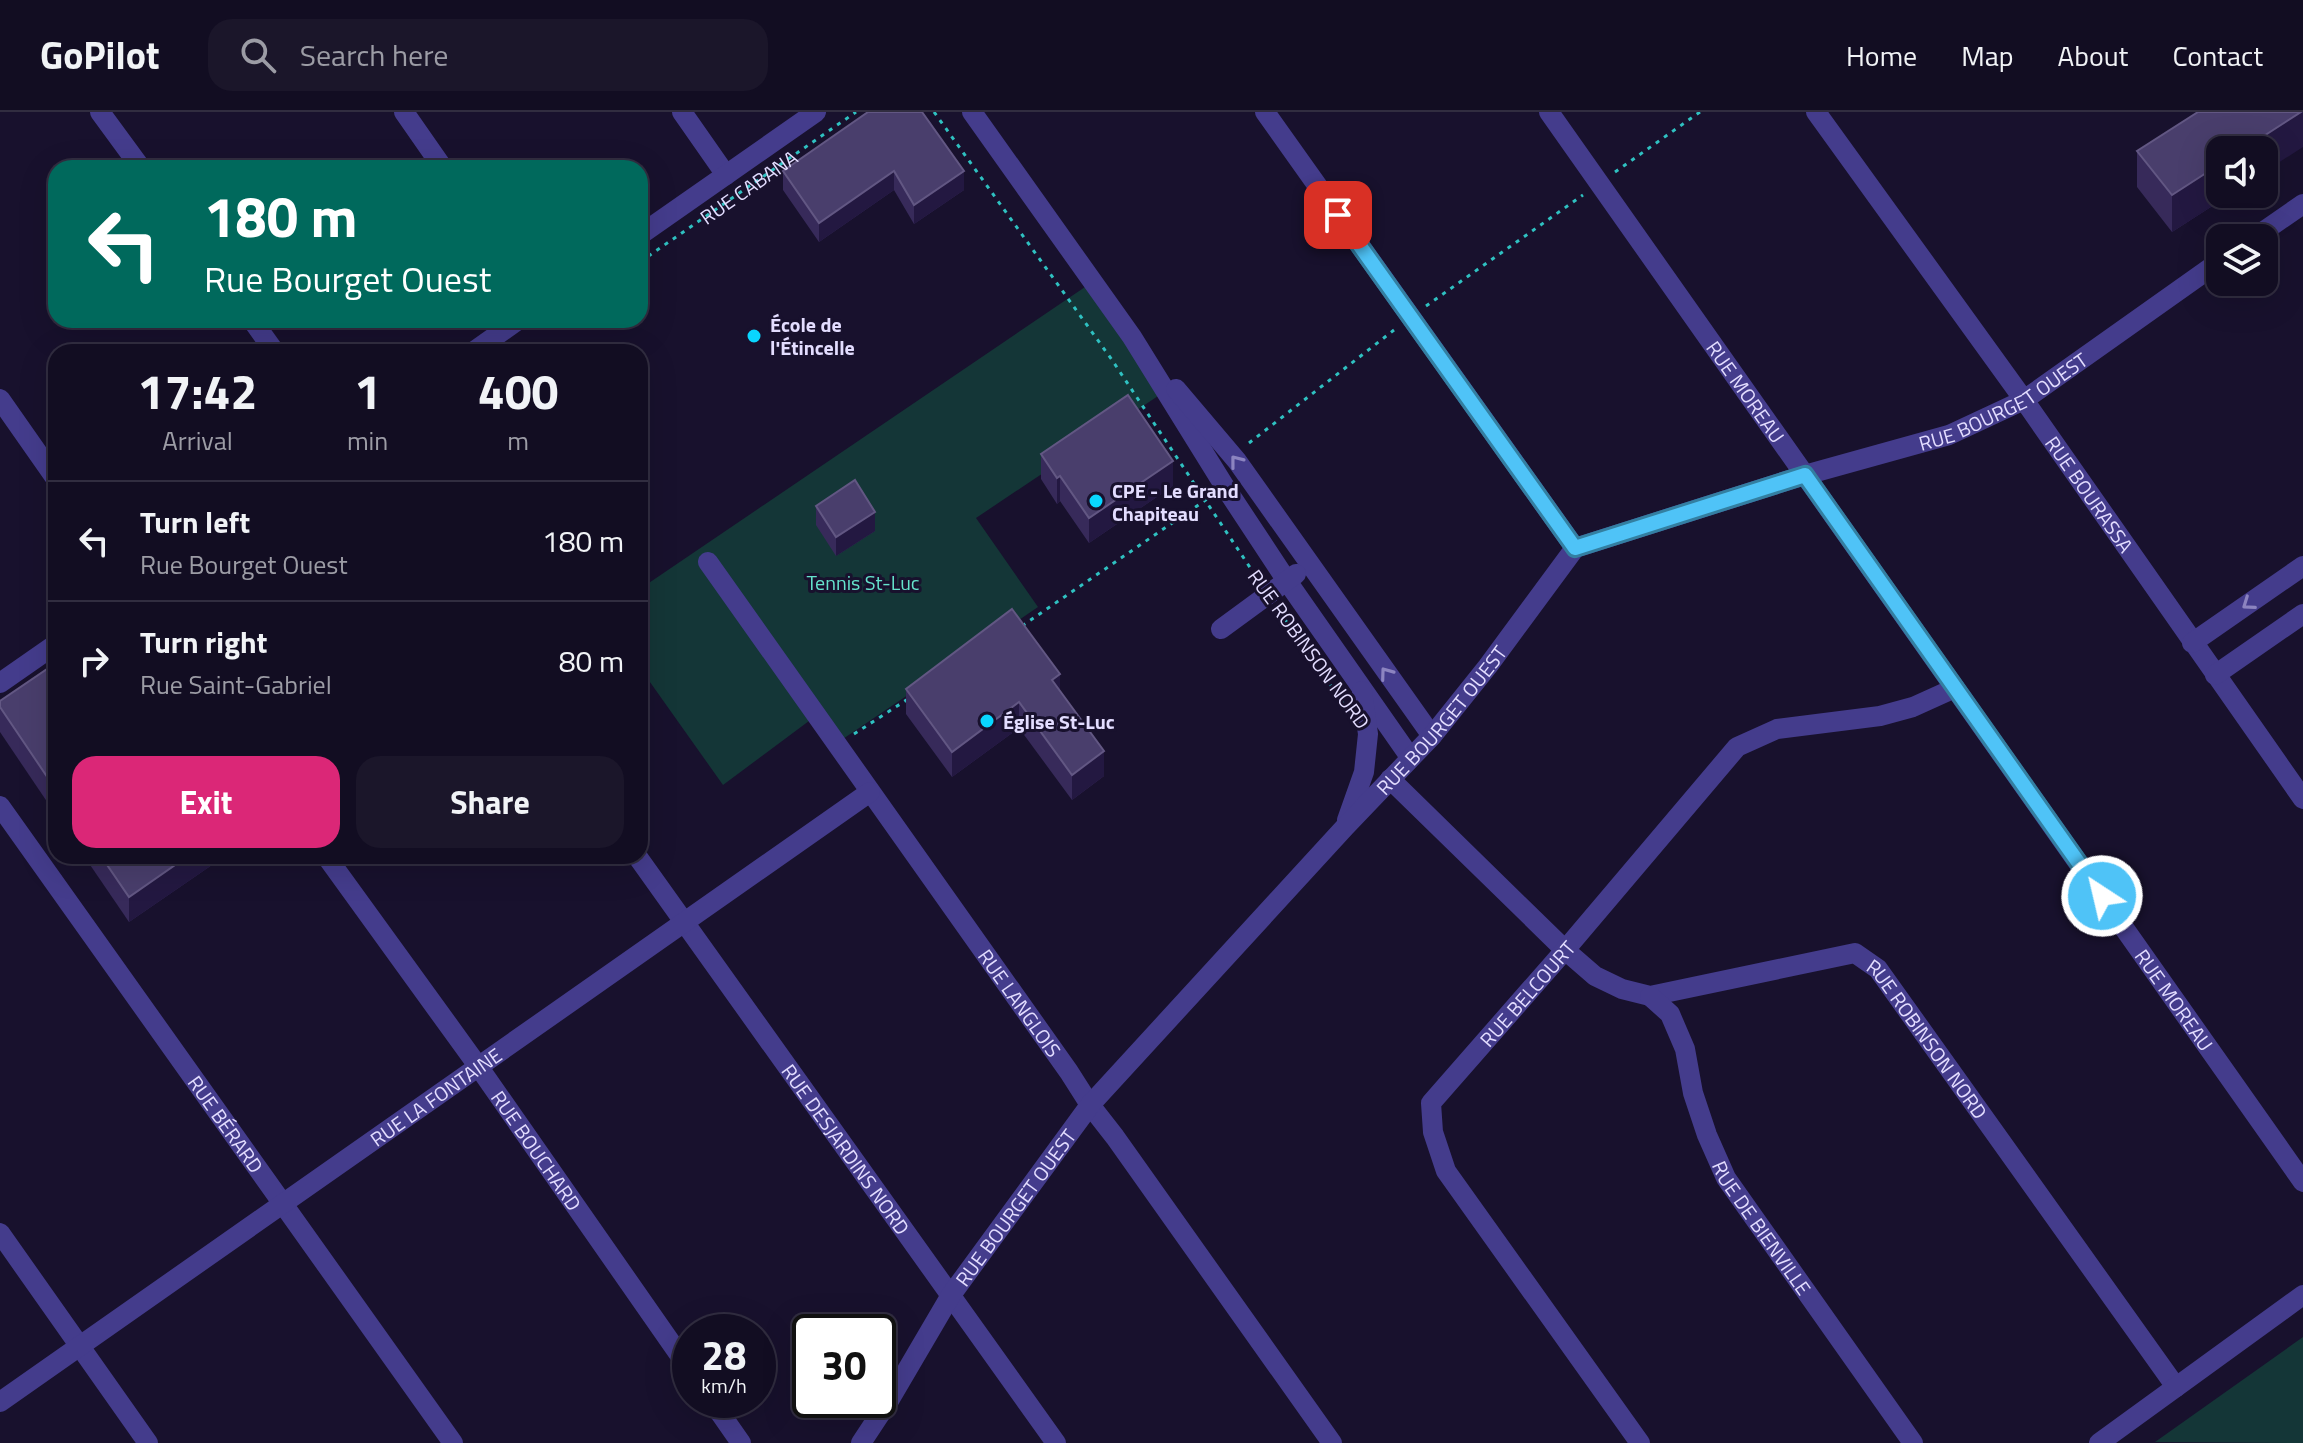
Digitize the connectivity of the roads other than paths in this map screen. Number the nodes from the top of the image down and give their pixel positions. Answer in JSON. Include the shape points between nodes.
{"nodes":[{"id":1,"x":100,"y":112,"type":"edge"},
{"id":2,"x":404,"y":112,"type":"edge"},
{"id":3,"x":682,"y":112,"type":"edge"},
{"id":4,"x":816,"y":112,"type":"edge"},
{"id":5,"x":972,"y":112,"type":"edge"},
{"id":6,"x":1265,"y":112,"type":"edge"},
{"id":7,"x":1549,"y":112,"type":"edge"},
{"id":8,"x":1816,"y":112,"type":"edge"},
{"id":9,"x":135,"y":160,"type":"edge"},
{"id":10,"x":437,"y":160,"type":"edge"},
{"id":11,"x":726,"y":175,"type":"junction"},
{"id":12,"x":2303,"y":204,"type":"edge"},
{"id":13,"x":2274,"y":224,"type":"edge"},
{"id":14,"x":648,"y":229,"type":"edge"},
{"id":15,"x":2206,"y":271,"type":"edge"},
{"id":16,"x":507,"y":328,"type":"edge"},
{"id":17,"x":1132,"y":337,"type":"junction"},
{"id":18,"x":484,"y":344,"type":"edge"},
{"id":19,"x":0,"y":399,"type":"edge"},
{"id":20,"x":2024,"y":400,"type":"junction"},
{"id":21,"x":48,"y":468,"type":"edge"},
{"id":22,"x":1805,"y":475,"type":"junction"},
{"id":23,"x":1575,"y":548,"type":"junction"},
{"id":24,"x":708,"y":562,"type":"dead end"},
{"id":25,"x":1309,"y":565,"type":"junction"},
{"id":26,"x":2303,"y":566,"type":"edge"},
{"id":27,"x":1287,"y":581,"type":"junction"},
{"id":28,"x":2303,"y":614,"type":"edge"},
{"id":29,"x":1221,"y":629,"type":"dead end"},
{"id":30,"x":2192,"y":643,"type":"junction"},
{"id":31,"x":48,"y":650,"type":"edge"},
{"id":32,"x":2215,"y":675,"type":"junction"},
{"id":33,"x":0,"y":683,"type":"edge"},
{"id":34,"x":1955,"y":688,"type":"junction"},
{"id":35,"x":1362,"y":689,"type":"junction"},
{"id":36,"x":1432,"y":736,"type":"junction"},
{"id":37,"x":1410,"y":757,"type":"junction"},
{"id":38,"x":1390,"y":779,"type":"junction"},
{"id":39,"x":870,"y":792,"type":"junction"},
{"id":40,"x":2303,"y":799,"type":"edge"},
{"id":41,"x":0,"y":806,"type":"edge"},
{"id":42,"x":1345,"y":827,"type":"junction"},
{"id":43,"x":332,"y":864,"type":"edge"},
{"id":44,"x":643,"y":864,"type":"edge"},
{"id":45,"x":684,"y":922,"type":"junction"},
{"id":46,"x":1565,"y":950,"type":"junction"},
{"id":47,"x":1650,"y":996,"type":"junction"},
{"id":48,"x":478,"y":1066,"type":"junction"},
{"id":49,"x":1090,"y":1105,"type":"junction"},
{"id":50,"x":2303,"y":1182,"type":"edge"},
{"id":51,"x":283,"y":1203,"type":"junction"},
{"id":52,"x":0,"y":1233,"type":"edge"},
{"id":53,"x":951,"y":1295,"type":"junction"},
{"id":54,"x":2303,"y":1295,"type":"edge"},
{"id":55,"x":672,"y":1344,"type":"edge"},
{"id":56,"x":80,"y":1346,"type":"junction"},
{"id":57,"x":2176,"y":1387,"type":"junction"},
{"id":58,"x":0,"y":1402,"type":"edge"},
{"id":59,"x":724,"y":1418,"type":"edge"},
{"id":60,"x":148,"y":1443,"type":"edge"},
{"id":61,"x":453,"y":1443,"type":"edge"},
{"id":62,"x":741,"y":1443,"type":"edge"},
{"id":63,"x":861,"y":1443,"type":"edge"},
{"id":64,"x":1056,"y":1443,"type":"edge"},
{"id":65,"x":1332,"y":1443,"type":"edge"},
{"id":66,"x":1640,"y":1443,"type":"edge"},
{"id":67,"x":1913,"y":1443,"type":"edge"},
{"id":68,"x":2099,"y":1443,"type":"edge"}],
"edges":[{"from":1,"to":9,"type":"street"},
{"from":2,"to":10,"type":"street"},
{"from":3,"to":11,"type":"street"},
{"from":4,"to":11,"type":"street","name":"RUE CABANA"},
{"from":5,"to":17,"type":"street","name":"RUE ROBINSON NORD"},
{"from":6,"to":23,"type":"street"},
{"from":7,"to":22,"type":"street","name":"RUE MOREAU"},
{"from":8,"to":20,"type":"street","name":"RUE BOURASSA"},
{"from":11,"to":14,"type":"street","name":"RUE CABANA"},
{"from":12,"to":13,"type":"street"},
{"from":15,"to":20,"type":"street","name":"RUE BOURGET OUEST"},
{"from":16,"to":18,"type":"street"},
{"from":25,"to":17,"type":"street","name":"RUE ROBINSON NORD","one_way":true,"via":[[1237,461]]},
{"from":17,"to":27,"type":"street","name":"RUE ROBINSON NORD"},
{"from":19,"to":21,"type":"street"},
{"from":20,"to":22,"type":"street","name":"RUE BOURGET OUEST","via":[[1949,435]]},
{"from":20,"to":30,"type":"street","name":"RUE BOURASSA"},
{"from":22,"to":23,"type":"street","name":"RUE BOURGET OUEST"},
{"from":22,"to":34,"type":"street","name":"RUE MOREAU"},
{"from":23,"to":36,"type":"street","name":"RUE BOURGET OUEST"},
{"from":24,"to":39,"type":"street","name":"RUE LANGLOIS"},
{"from":25,"to":27,"type":"street"},
{"from":36,"to":25,"type":"street","name":"RUE ROBINSON NORD","one_way":true},
{"from":26,"to":30,"type":"street","one_way":true},
{"from":27,"to":29,"type":"street"},
{"from":27,"to":35,"type":"street","name":"RUE ROBINSON NORD"},
{"from":28,"to":32,"type":"street"},
{"from":30,"to":32,"type":"street","name":"RUE BOURASSA"},
{"from":31,"to":33,"type":"street"},
{"from":32,"to":40,"type":"street","name":"RUE BOURASSA"},
{"from":34,"to":46,"type":"street","name":"RUE BELCOURT","via":[[1880,716],[1777,729],[1737,747]]},
{"from":34,"to":50,"type":"street","name":"RUE MOREAU"},
{"from":35,"to":37,"type":"street","name":"RUE ROBINSON NORD"},
{"from":35,"to":42,"type":"street","via":[[1368,734],[1364,772]]},
{"from":36,"to":37,"type":"street","name":"RUE BOURGET OUEST"},
{"from":37,"to":38,"type":"street","name":"RUE BOURGET OUEST"},
{"from":38,"to":42,"type":"street","name":"RUE BOURGET OUEST"},
{"from":38,"to":46,"type":"street","name":"RUE ROBINSON NORD"},
{"from":39,"to":45,"type":"street","name":"RUE LA FONTAINE"},
{"from":39,"to":49,"type":"street","name":"RUE LANGLOIS"},
{"from":41,"to":51,"type":"street","name":"RUE BÉRARD"},
{"from":42,"to":49,"type":"street","name":"RUE BOURGET OUEST"},
{"from":43,"to":48,"type":"street","name":"RUE BOUCHARD"},
{"from":44,"to":45,"type":"street","name":"RUE DESJARDINS NORD"},
{"from":45,"to":48,"type":"street","name":"RUE LA FONTAINE"},
{"from":45,"to":53,"type":"street","name":"RUE DESJARDINS NORD"},
{"from":46,"to":47,"type":"street","name":"RUE ROBINSON NORD","via":[[1595,976]]},
{"from":46,"to":66,"type":"street","name":"RUE BELCOURT","via":[[1431,1103],[1433,1132],[1446,1171]]},
{"from":47,"to":57,"type":"street","name":"RUE ROBINSON NORD","via":[[1855,953],[1878,969]]},
{"from":47,"to":67,"type":"street","name":"RUE DE BIENVILLE","via":[[1670,1014],[1685,1049],[1693,1093],[1726,1178]]},
{"from":48,"to":51,"type":"street","name":"RUE LA FONTAINE"},
{"from":48,"to":55,"type":"street","name":"RUE BOUCHARD"},
{"from":49,"to":53,"type":"street","name":"RUE BOURGET OUEST"},
{"from":49,"to":65,"type":"street","name":"RUE LANGLOIS"},
{"from":51,"to":56,"type":"street","name":"RUE LA FONTAINE"},
{"from":51,"to":61,"type":"street","name":"RUE BÉRARD"},
{"from":52,"to":56,"type":"street"},
{"from":53,"to":63,"type":"street","name":"RUE BOURGET OUEST"},
{"from":53,"to":64,"type":"street","name":"RUE DESJARDINS NORD"},
{"from":54,"to":57,"type":"street"},
{"from":56,"to":58,"type":"street","name":"RUE LA FONTAINE"},
{"from":56,"to":60,"type":"street"},
{"from":57,"to":68,"type":"street"},
{"from":59,"to":62,"type":"street"}]}
